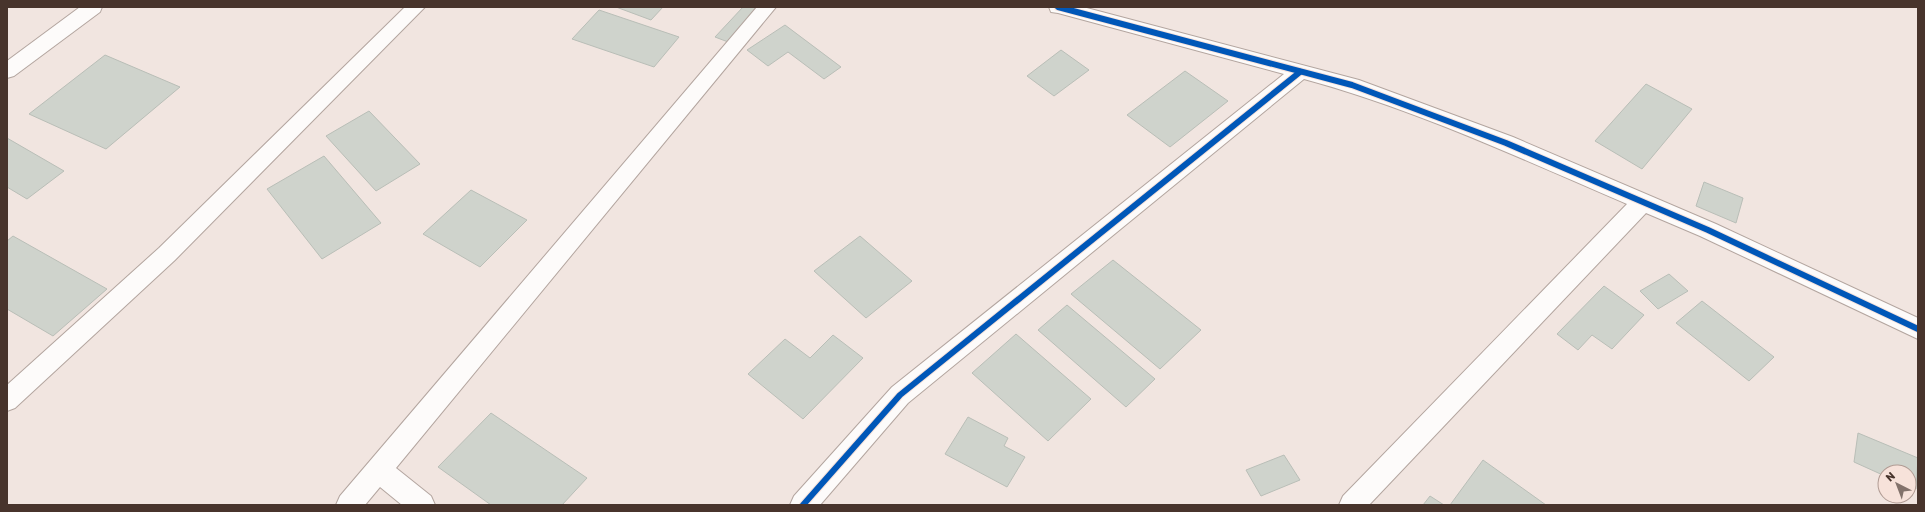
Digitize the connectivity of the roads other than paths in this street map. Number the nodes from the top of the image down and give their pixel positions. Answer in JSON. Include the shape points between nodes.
{"nodes":[{"id":1,"x":93,"y":7,"type":"edge"},
{"id":2,"x":416,"y":7,"type":"edge"},
{"id":3,"x":767,"y":7,"type":"edge"},
{"id":4,"x":1058,"y":7,"type":"edge"},
{"id":5,"x":7,"y":71,"type":"edge"},
{"id":6,"x":1300,"y":72,"type":"junction"},
{"id":7,"x":1643,"y":202,"type":"junction"},
{"id":8,"x":1918,"y":329,"type":"edge"},
{"id":9,"x":7,"y":400,"type":"edge"},
{"id":10,"x":379,"y":470,"type":"junction"},
{"id":11,"x":349,"y":505,"type":"edge"},
{"id":12,"x":422,"y":505,"type":"edge"},
{"id":13,"x":803,"y":505,"type":"edge"},
{"id":14,"x":1352,"y":505,"type":"edge"}],
"edges":[{"from":1,"to":5,"type":"street"},
{"from":2,"to":9,"type":"street","via":[[167,254]]},
{"from":3,"to":10,"type":"street"},
{"from":4,"to":6,"type":"street"},
{"from":6,"to":7,"type":"street","via":[[1352,85],[1476,132]]},
{"from":6,"to":13,"type":"street","via":[[900,395]]},
{"from":7,"to":8,"type":"street"},
{"from":7,"to":14,"type":"street"},
{"from":10,"to":11,"type":"street"},
{"from":10,"to":12,"type":"street"}]}
